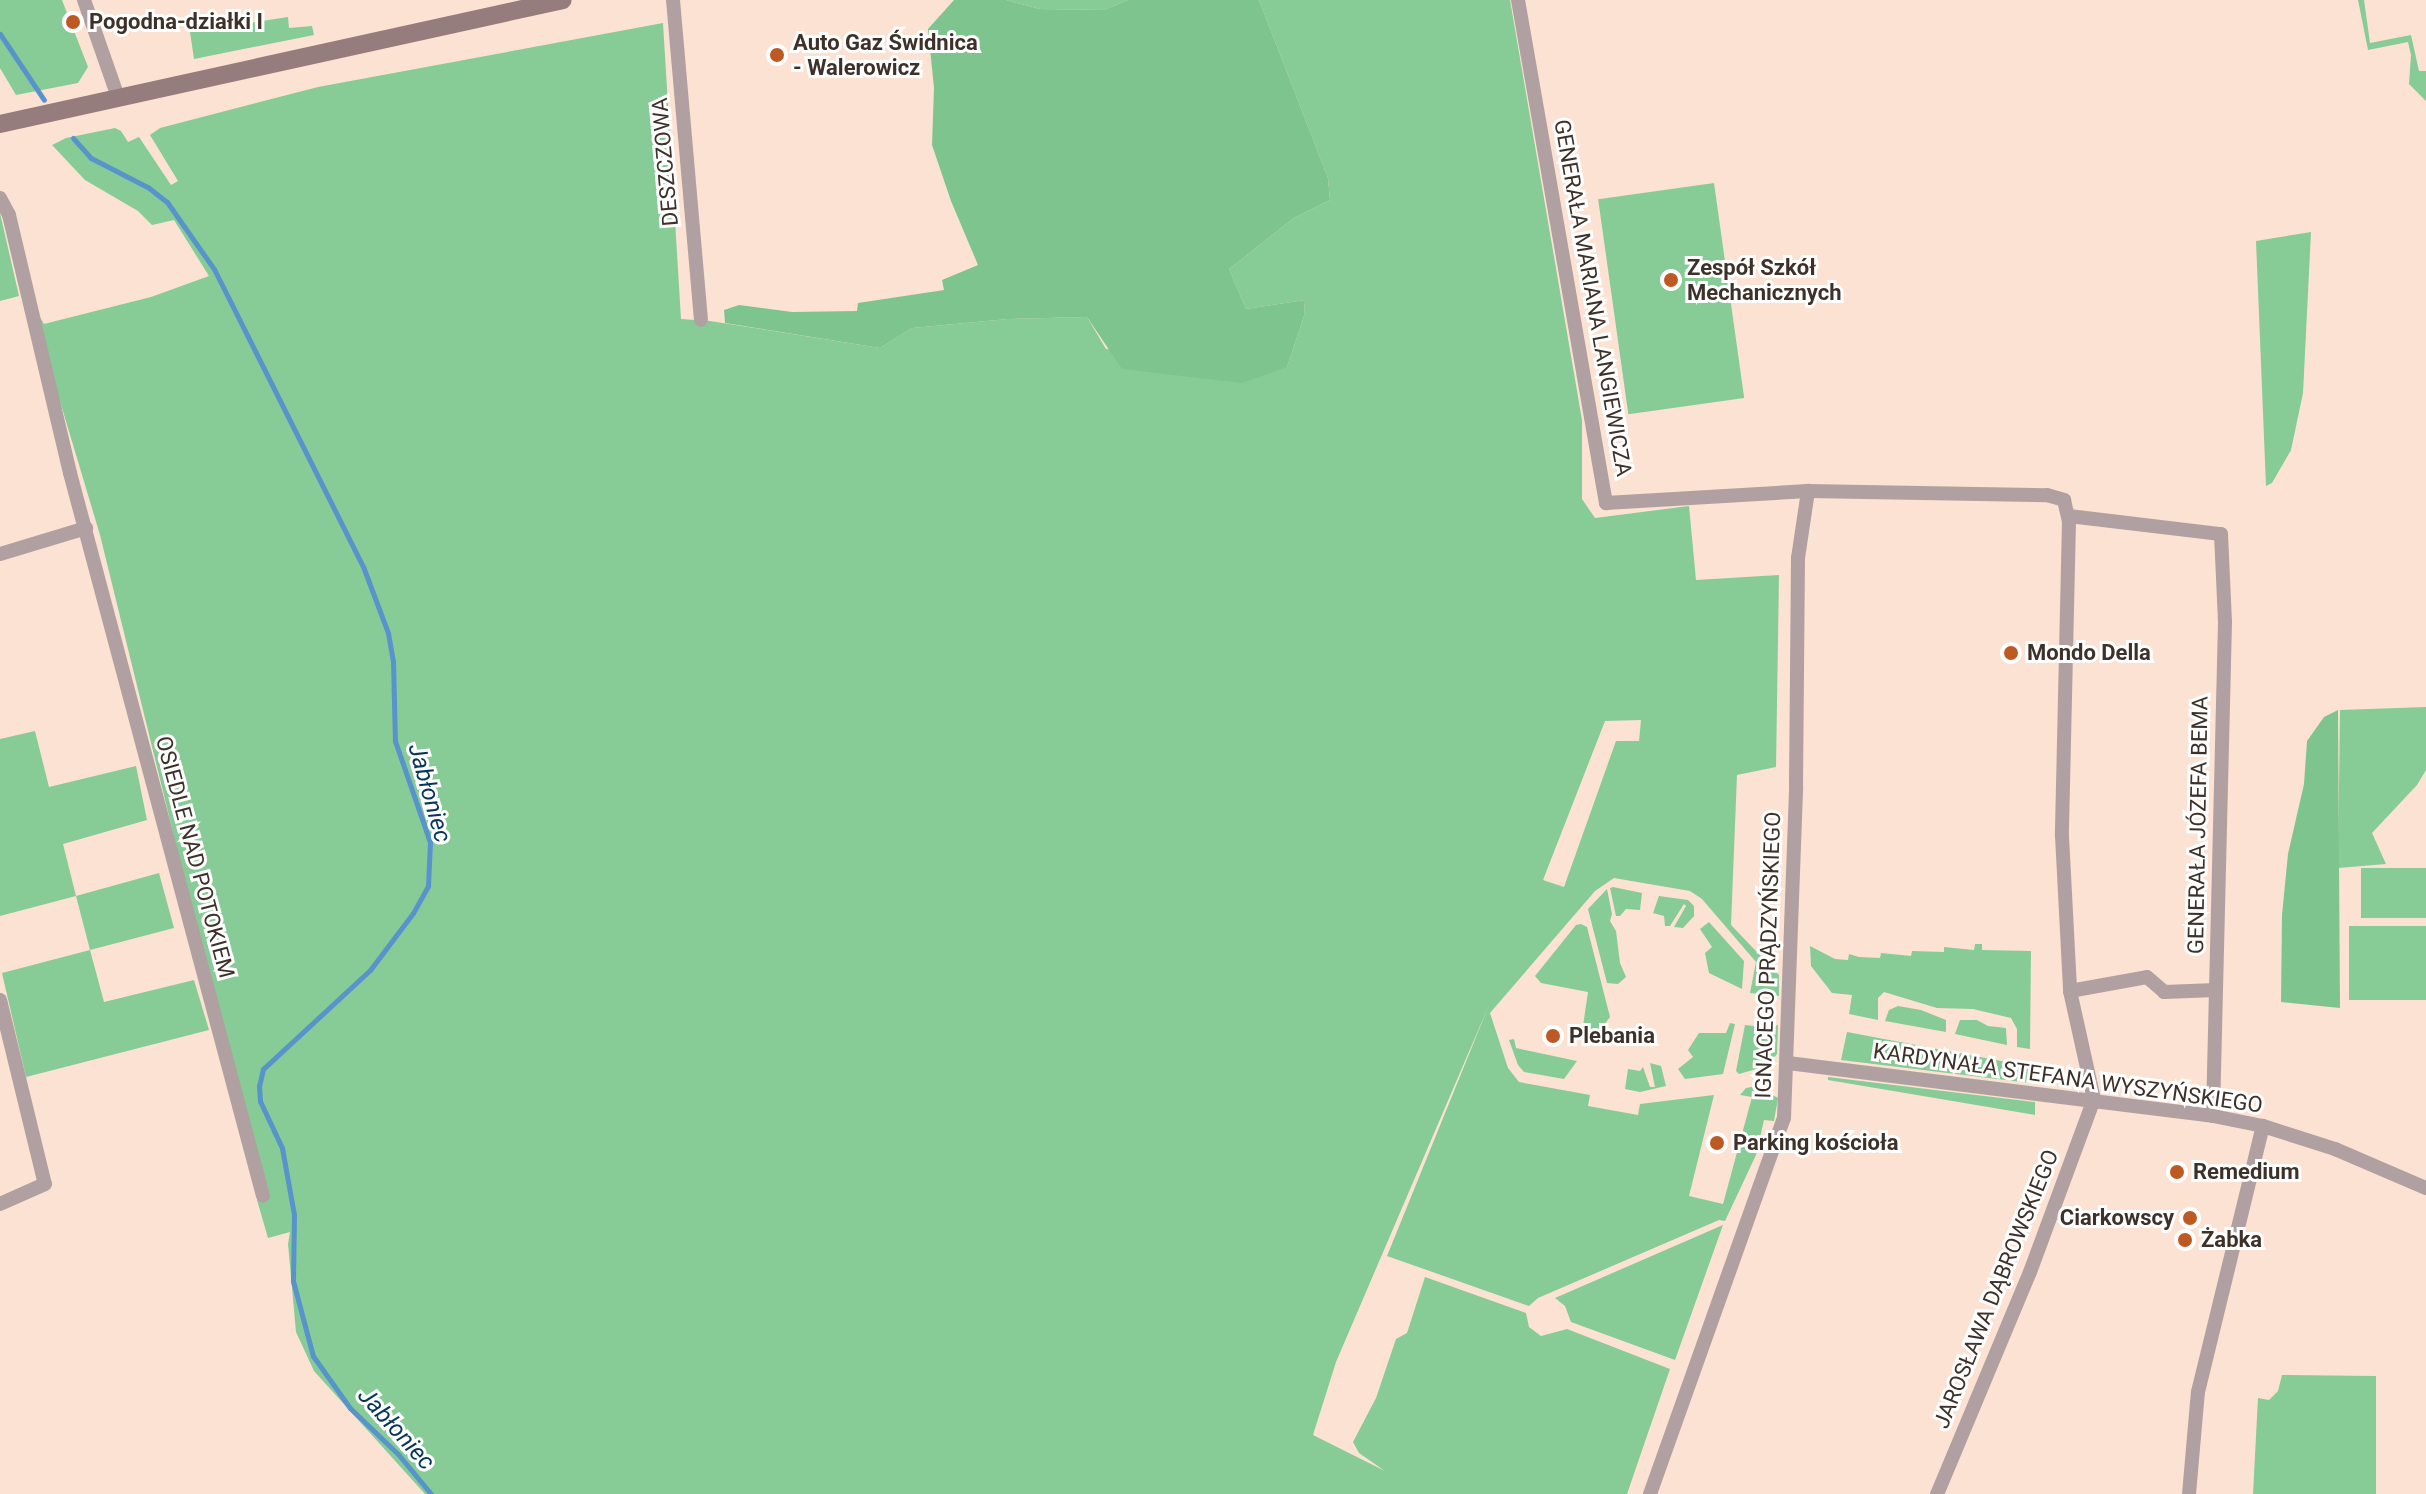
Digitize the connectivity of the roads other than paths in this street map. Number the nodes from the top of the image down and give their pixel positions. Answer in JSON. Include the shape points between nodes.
{"nodes":[{"id":1,"x":84,"y":0,"type":"edge"},
{"id":2,"x":673,"y":0,"type":"edge"},
{"id":3,"x":1518,"y":0,"type":"edge"},
{"id":4,"x":557,"y":1,"type":"edge"},
{"id":5,"x":118,"y":97,"type":"junction"},
{"id":6,"x":0,"y":124,"type":"edge"},
{"id":7,"x":0,"y":198,"type":"edge"},
{"id":8,"x":701,"y":320,"type":"dead end"},
{"id":9,"x":1808,"y":491,"type":"junction"},
{"id":10,"x":2069,"y":516,"type":"junction"},
{"id":11,"x":86,"y":528,"type":"junction"},
{"id":12,"x":0,"y":554,"type":"edge"},
{"id":13,"x":2216,"y":990,"type":"junction"},
{"id":14,"x":2070,"y":991,"type":"junction"},
{"id":15,"x":0,"y":1000,"type":"edge"},
{"id":16,"x":1788,"y":1063,"type":"junction"},
{"id":17,"x":2094,"y":1099,"type":"junction"},
{"id":18,"x":2213,"y":1116,"type":"junction"},
{"id":19,"x":2263,"y":1126,"type":"junction"},
{"id":20,"x":2426,"y":1188,"type":"edge"},
{"id":21,"x":263,"y":1196,"type":"dead end"},
{"id":22,"x":0,"y":1204,"type":"edge"},
{"id":23,"x":1650,"y":1494,"type":"edge"},
{"id":24,"x":1937,"y":1494,"type":"edge"},
{"id":25,"x":2189,"y":1494,"type":"edge"}],
"edges":[{"from":1,"to":5,"type":"street"},
{"from":2,"to":8,"type":"street","name":"DESZCZOWA"},
{"from":3,"to":9,"type":"street","name":"GENERAŁA MARIANA LANGIEWICZA","via":[[1606,503]]},
{"from":4,"to":5,"type":"street"},
{"from":5,"to":6,"type":"street"},
{"from":7,"to":11,"type":"street","name":"OSIEDLE NAD POTOKIEM","via":[[9,215]]},
{"from":9,"to":10,"type":"street","name":"GENERAŁA MARIANA LANGIEWICZA","via":[[2047,495],[2064,500]]},
{"from":9,"to":16,"type":"street","name":"IGNACEGO PRĄDZYŃSKIEGO","via":[[1798,558]]},
{"from":10,"to":13,"type":"street","name":"GENERAŁA JÓZEFA BEMA","via":[[2221,534],[2225,622]]},
{"from":10,"to":14,"type":"street","via":[[2062,836]]},
{"from":11,"to":12,"type":"street"},
{"from":11,"to":21,"type":"street","name":"OSIEDLE NAD POTOKIEM"},
{"from":13,"to":14,"type":"street","via":[[2164,992],[2147,977]]},
{"from":13,"to":18,"type":"street","name":"GENERAŁA JÓZEFA BEMA"},
{"from":14,"to":17,"type":"street"},
{"from":15,"to":22,"type":"street","via":[[45,1184]]},
{"from":16,"to":17,"type":"street","name":"KARDYNAŁA STEFANA WYSZYŃSKIEGO"},
{"from":16,"to":23,"type":"street","name":"IGNACEGO PRĄDZYŃSKIEGO","via":[[1784,1118]]},
{"from":17,"to":18,"type":"street","name":"KARDYNAŁA STEFANA WYSZYŃSKIEGO"},
{"from":17,"to":24,"type":"street","name":"JAROSŁAWA DĄBROWSKIEGO","via":[[2030,1272]]},
{"from":18,"to":19,"type":"street","name":"KARDYNAŁA STEFANA WYSZYŃSKIEGO"},
{"from":19,"to":20,"type":"street","name":"KARDYNAŁA STEFANA WYSZYŃSKIEGO","via":[[2335,1149]]},
{"from":19,"to":25,"type":"street","via":[[2198,1392]]}]}
